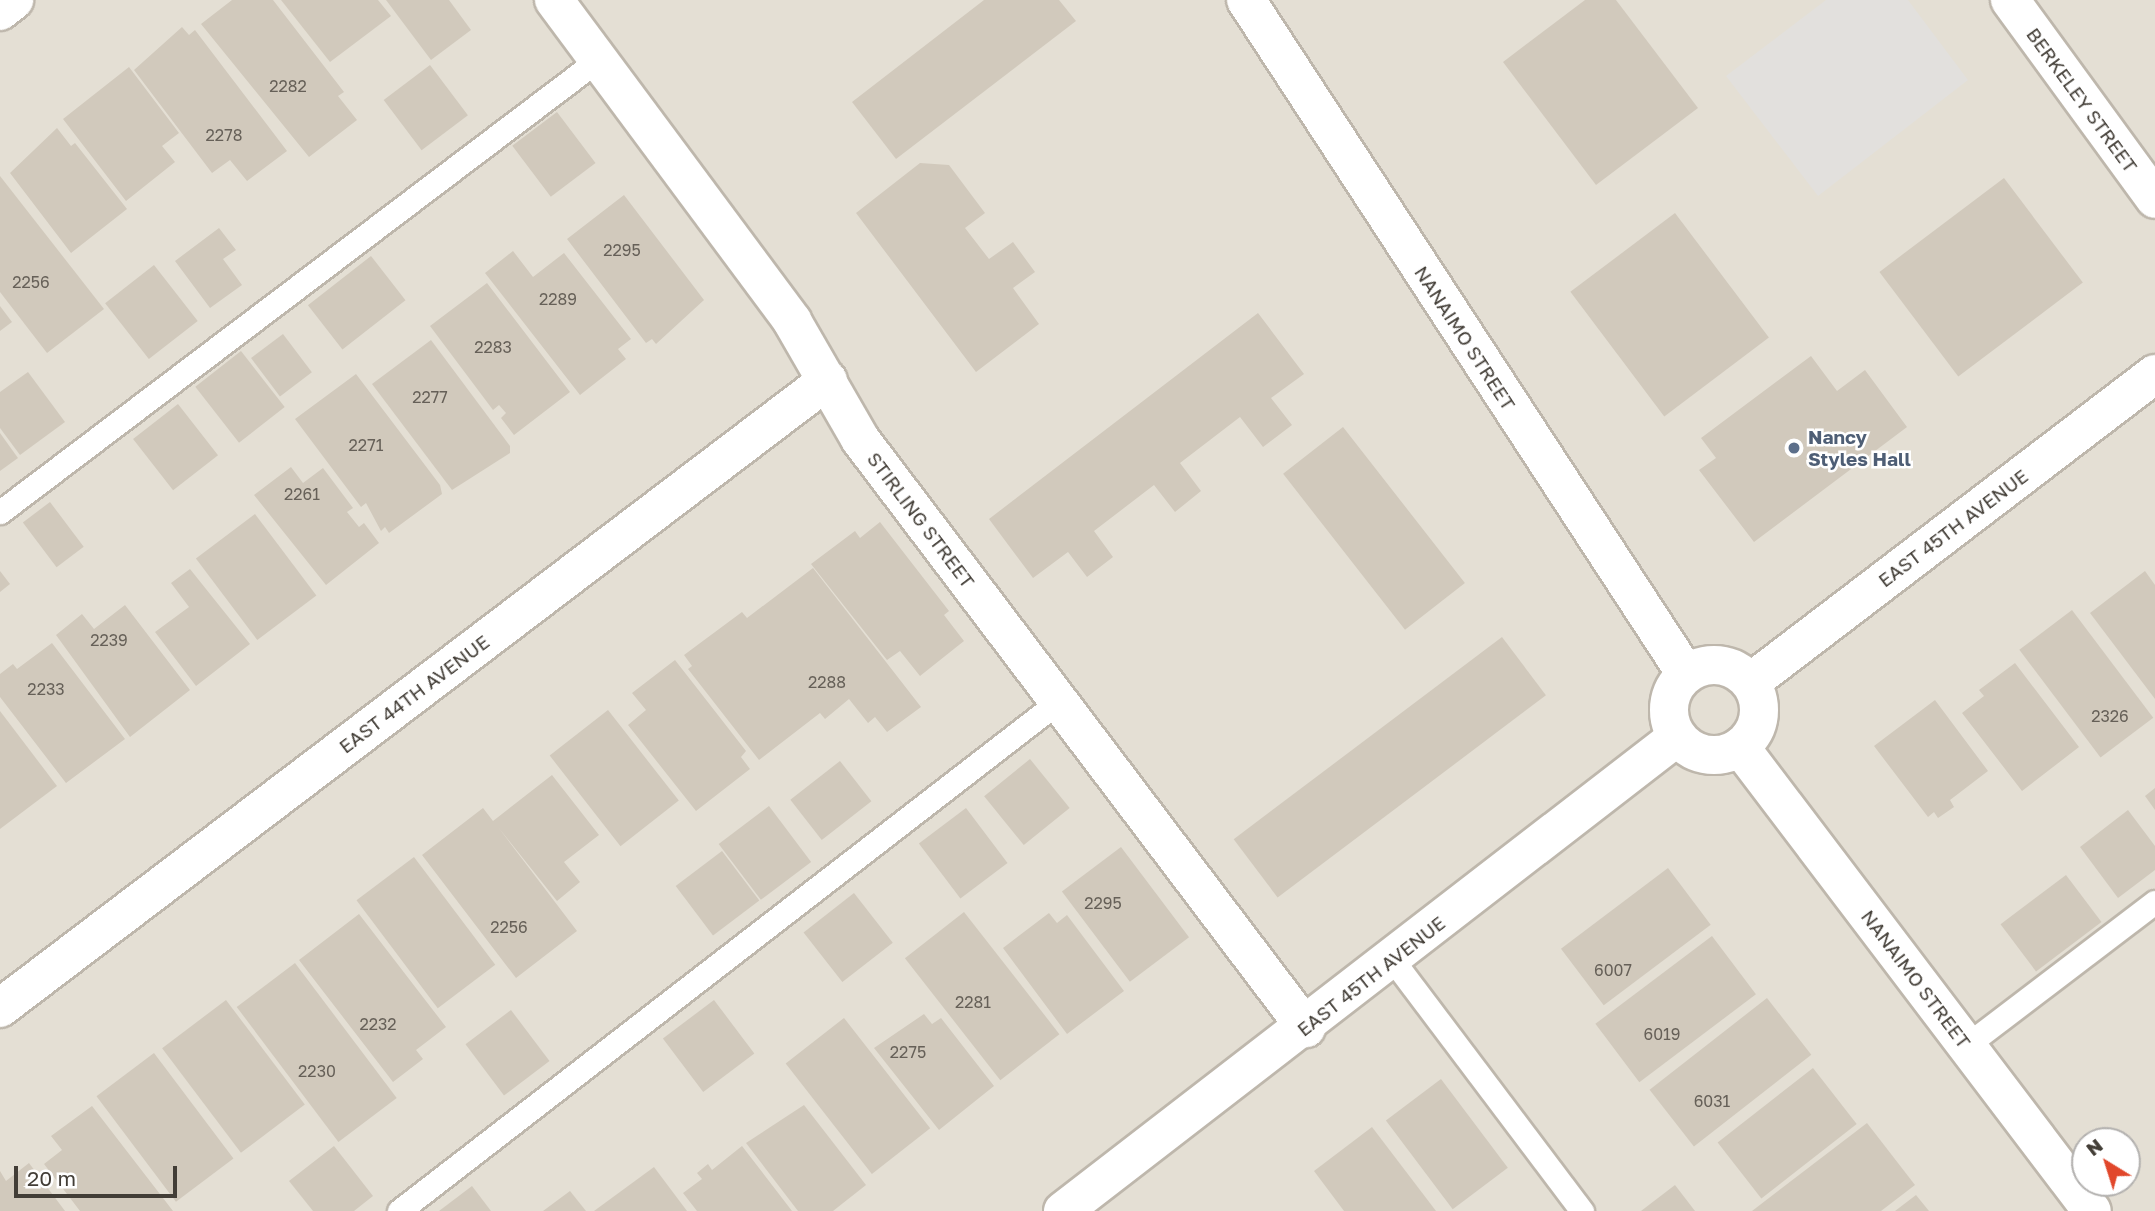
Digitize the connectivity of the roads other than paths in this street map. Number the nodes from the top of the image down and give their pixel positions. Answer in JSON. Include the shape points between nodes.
{"nodes":[{"id":1,"x":14,"y":0,"type":"edge"},
{"id":2,"x":554,"y":0,"type":"edge"},
{"id":3,"x":1246,"y":0,"type":"edge"},
{"id":4,"x":2010,"y":0,"type":"edge"},
{"id":5,"x":0,"y":10,"type":"edge"},
{"id":6,"x":600,"y":59,"type":"junction"},
{"id":7,"x":2155,"y":199,"type":"edge"},
{"id":8,"x":2155,"y":374,"type":"edge"},
{"id":9,"x":828,"y":380,"type":"junction"},
{"id":10,"x":0,"y":512,"type":"edge"},
{"id":11,"x":1686,"y":674,"type":"junction"},
{"id":12,"x":1751,"y":682,"type":"junction"},
{"id":13,"x":1059,"y":701,"type":"junction"},
{"id":14,"x":1677,"y":737,"type":"junction"},
{"id":15,"x":1740,"y":747,"type":"junction"},
{"id":16,"x":2155,"y":902,"type":"edge"},
{"id":17,"x":1392,"y":959,"type":"junction"},
{"id":18,"x":0,"y":1008,"type":"edge"},
{"id":19,"x":1306,"y":1028,"type":"junction"},
{"id":20,"x":1967,"y":1045,"type":"junction"},
{"id":21,"x":399,"y":1211,"type":"edge"},
{"id":22,"x":1063,"y":1211,"type":"edge"},
{"id":23,"x":1582,"y":1211,"type":"edge"},
{"id":24,"x":2092,"y":1211,"type":"edge"}],
"edges":[{"from":1,"to":5,"type":"street"},
{"from":2,"to":6,"type":"street","name":"STIRLING STREET"},
{"from":3,"to":11,"type":"street","name":"NANAIMO STREET"},
{"from":4,"to":7,"type":"street","name":"BERKELEY STREET"},
{"from":6,"to":9,"type":"street","name":"STIRLING STREET","via":[[792,321]]},
{"from":6,"to":10,"type":"lane"},
{"from":8,"to":12,"type":"street","name":"EAST 45TH AVENUE"},
{"from":9,"to":13,"type":"street","name":"STIRLING STREET","via":[[860,439]]},
{"from":9,"to":18,"type":"street","name":"EAST 44TH AVENUE"},
{"from":11,"to":12,"type":"street","via":[[1713,664],[1728,667]]},
{"from":11,"to":14,"type":"street","via":[[1670,696],[1671,725]]},
{"from":12,"to":15,"type":"street","via":[[1757,695],[1758,724]]},
{"from":13,"to":19,"type":"street","name":"STIRLING STREET"},
{"from":13,"to":21,"type":"lane"},
{"from":14,"to":15,"type":"street","via":[[1714,755]]},
{"from":14,"to":17,"type":"street","name":"EAST 45TH AVENUE"},
{"from":15,"to":20,"type":"street","name":"NANAIMO STREET"},
{"from":16,"to":20,"type":"lane"},
{"from":17,"to":19,"type":"street","name":"EAST 45TH AVENUE"},
{"from":17,"to":23,"type":"lane"},
{"from":19,"to":22,"type":"street","name":"EAST 45TH AVENUE"},
{"from":20,"to":24,"type":"street","name":"NANAIMO STREET"}]}
